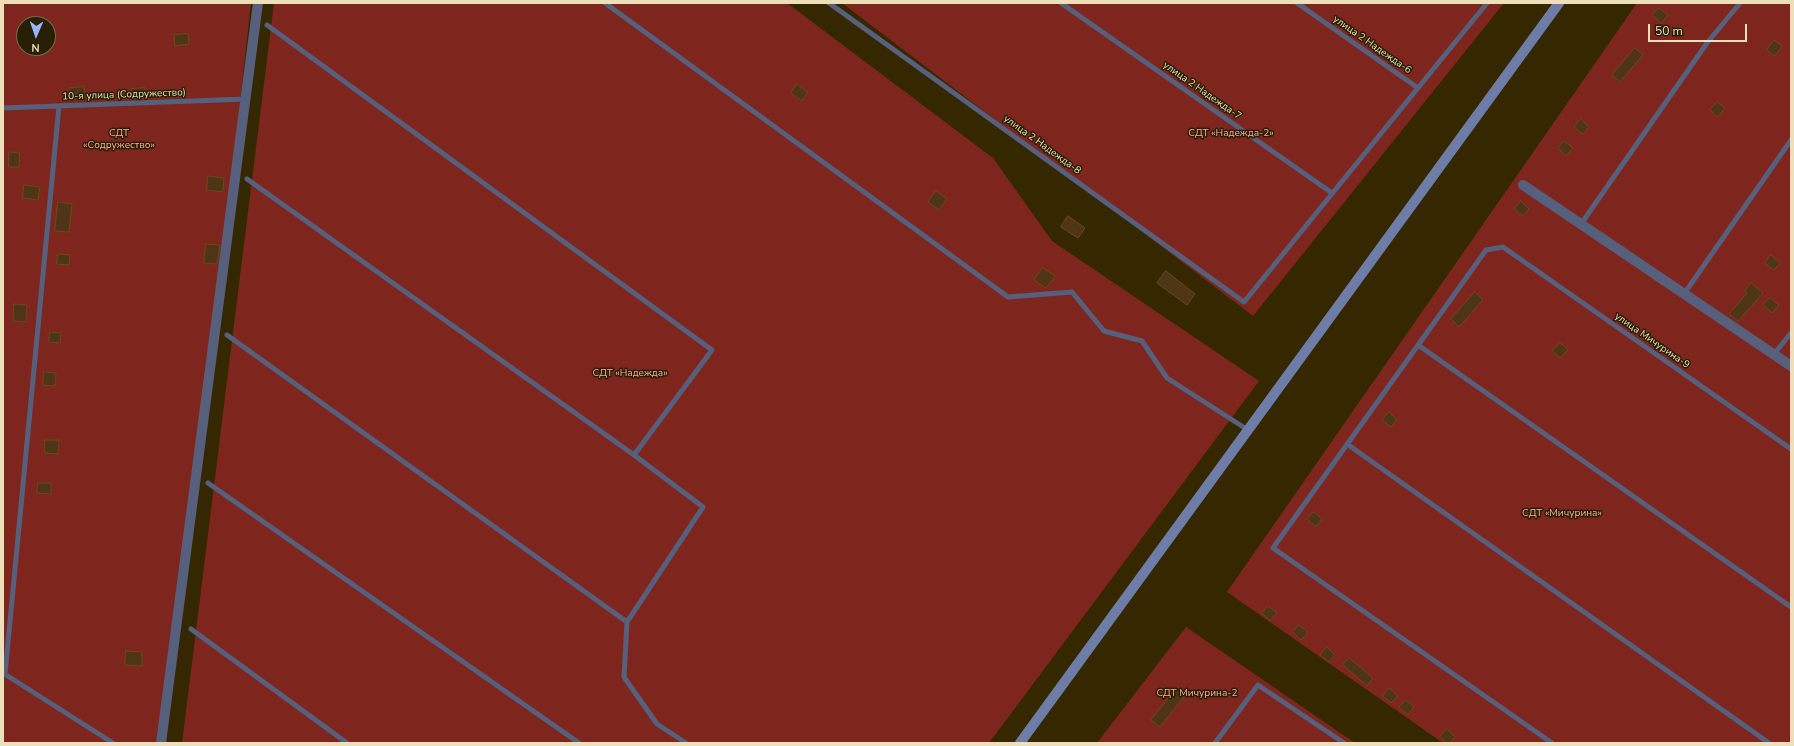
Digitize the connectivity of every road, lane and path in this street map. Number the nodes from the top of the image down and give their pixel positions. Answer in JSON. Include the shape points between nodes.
{"nodes":[{"id":1,"x":258,"y":3,"type":"edge"},
{"id":2,"x":605,"y":3,"type":"edge"},
{"id":3,"x":829,"y":3,"type":"edge"},
{"id":4,"x":1061,"y":3,"type":"edge"},
{"id":5,"x":1297,"y":3,"type":"edge"},
{"id":6,"x":1487,"y":3,"type":"edge"},
{"id":7,"x":1559,"y":3,"type":"edge"},
{"id":8,"x":1740,"y":3,"type":"edge"},
{"id":9,"x":267,"y":25,"type":"dead end"},
{"id":10,"x":1418,"y":88,"type":"junction"},
{"id":11,"x":246,"y":99,"type":"junction"},
{"id":12,"x":59,"y":106,"type":"junction"},
{"id":13,"x":3,"y":108,"type":"edge"},
{"id":14,"x":1791,"y":140,"type":"edge"},
{"id":15,"x":247,"y":179,"type":"dead end"},
{"id":16,"x":1523,"y":185,"type":"dead end"},
{"id":17,"x":1332,"y":193,"type":"junction"},
{"id":18,"x":1581,"y":224,"type":"junction"},
{"id":19,"x":1684,"y":294,"type":"junction"},
{"id":20,"x":1791,"y":333,"type":"edge"},
{"id":21,"x":227,"y":335,"type":"dead end"},
{"id":22,"x":1418,"y":345,"type":"junction"},
{"id":23,"x":1774,"y":354,"type":"junction"},
{"id":24,"x":1791,"y":366,"type":"edge"},
{"id":25,"x":1248,"y":430,"type":"junction"},
{"id":26,"x":1347,"y":444,"type":"junction"},
{"id":27,"x":1791,"y":449,"type":"edge"},
{"id":28,"x":634,"y":455,"type":"junction"},
{"id":29,"x":208,"y":483,"type":"dead end"},
{"id":30,"x":1791,"y":607,"type":"edge"},
{"id":31,"x":627,"y":622,"type":"junction"},
{"id":32,"x":191,"y":629,"type":"dead end"},
{"id":33,"x":4,"y":673,"type":"edge"},
{"id":34,"x":113,"y":743,"type":"edge"},
{"id":35,"x":161,"y":743,"type":"edge"},
{"id":36,"x":347,"y":743,"type":"edge"},
{"id":37,"x":579,"y":743,"type":"edge"},
{"id":38,"x":686,"y":743,"type":"edge"},
{"id":39,"x":1020,"y":743,"type":"edge"},
{"id":40,"x":1215,"y":743,"type":"edge"},
{"id":41,"x":1344,"y":743,"type":"edge"},
{"id":42,"x":1552,"y":743,"type":"edge"},
{"id":43,"x":1769,"y":743,"type":"edge"}],
"edges":[{"from":1,"to":11,"type":"street"},
{"from":2,"to":25,"type":"lane","via":[[1008,297],[1072,292],[1104,330],[1142,341],[1167,378]]},
{"from":3,"to":17,"type":"lane","name":"улица 2 Надежда-8","via":[[1244,302]]},
{"from":4,"to":17,"type":"lane","name":"улица 2 Надежда-7"},
{"from":5,"to":10,"type":"lane","name":"улица 2 Надежда-6"},
{"from":6,"to":10,"type":"lane"},
{"from":7,"to":25,"type":"street"},
{"from":8,"to":18,"type":"lane","via":[[1707,43]]},
{"from":9,"to":28,"type":"lane","via":[[712,350]]},
{"from":10,"to":17,"type":"lane"},
{"from":11,"to":12,"type":"lane","name":"10-я улица (Содружество)"},
{"from":11,"to":35,"type":"street"},
{"from":12,"to":13,"type":"lane","name":"10-я улица (Содружество)"},
{"from":12,"to":33,"type":"lane"},
{"from":14,"to":19,"type":"lane"},
{"from":15,"to":28,"type":"lane"},
{"from":16,"to":18,"type":"street"},
{"from":18,"to":19,"type":"street"},
{"from":19,"to":23,"type":"street"},
{"from":20,"to":23,"type":"lane"},
{"from":21,"to":31,"type":"lane"},
{"from":22,"to":26,"type":"lane"},
{"from":22,"to":27,"type":"lane","name":"улица Мичурина-9","via":[[1486,250],[1504,247]]},
{"from":22,"to":30,"type":"lane"},
{"from":23,"to":24,"type":"street"},
{"from":25,"to":39,"type":"street"},
{"from":26,"to":42,"type":"lane","via":[[1273,548]]},
{"from":26,"to":43,"type":"lane"},
{"from":28,"to":31,"type":"lane","via":[[703,507]]},
{"from":29,"to":37,"type":"lane"},
{"from":31,"to":38,"type":"lane","via":[[624,677],[657,724]]},
{"from":32,"to":36,"type":"lane"},
{"from":33,"to":34,"type":"lane"},
{"from":40,"to":41,"type":"lane","via":[[1258,685]]}]}
